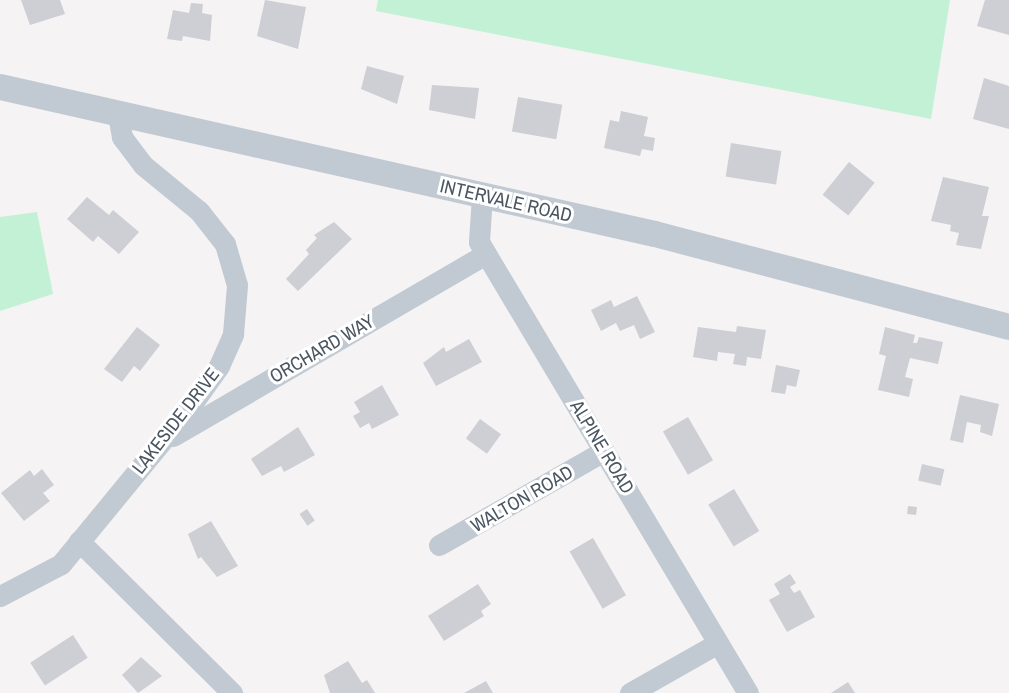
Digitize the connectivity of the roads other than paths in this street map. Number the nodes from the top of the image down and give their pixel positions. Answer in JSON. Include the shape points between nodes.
{"nodes":[{"id":1,"x":2,"y":86,"type":"edge"},
{"id":2,"x":118,"y":114,"type":"junction"},
{"id":3,"x":482,"y":195,"type":"junction"},
{"id":4,"x":486,"y":254,"type":"junction"},
{"id":5,"x":1009,"y":327,"type":"edge"},
{"id":6,"x":159,"y":444,"type":"junction"},
{"id":7,"x":604,"y":451,"type":"junction"},
{"id":8,"x":79,"y":541,"type":"junction"},
{"id":9,"x":439,"y":545,"type":"dead end"},
{"id":10,"x":0,"y":596,"type":"edge"},
{"id":11,"x":718,"y":643,"type":"junction"},
{"id":12,"x":232,"y":693,"type":"edge"},
{"id":13,"x":630,"y":693,"type":"edge"},
{"id":14,"x":748,"y":693,"type":"edge"}],
"edges":[{"from":1,"to":2,"type":"street","name":"INTERVALE ROAD"},
{"from":2,"to":3,"type":"street","name":"INTERVALE ROAD"},
{"from":2,"to":6,"type":"street","name":"LAKESIDE DRIVE","via":[[122,137],[143,165],[209,221],[225,244],[237,285],[238,309],[226,354]]},
{"from":3,"to":4,"type":"street","name":"ALPINE ROAD","via":[[479,242]]},
{"from":3,"to":5,"type":"street","name":"INTERVALE ROAD"},
{"from":4,"to":6,"type":"street","name":"ORCHARD WAY"},
{"from":4,"to":7,"type":"street","name":"ALPINE ROAD"},
{"from":6,"to":8,"type":"street","name":"LAKESIDE DRIVE"},
{"from":7,"to":9,"type":"street","name":"WALTON ROAD"},
{"from":7,"to":11,"type":"street","name":"ALPINE ROAD"},
{"from":8,"to":10,"type":"street","via":[[61,564]]},
{"from":8,"to":12,"type":"street"},
{"from":11,"to":13,"type":"street"},
{"from":11,"to":14,"type":"street","name":"ALPINE ROAD"}]}
